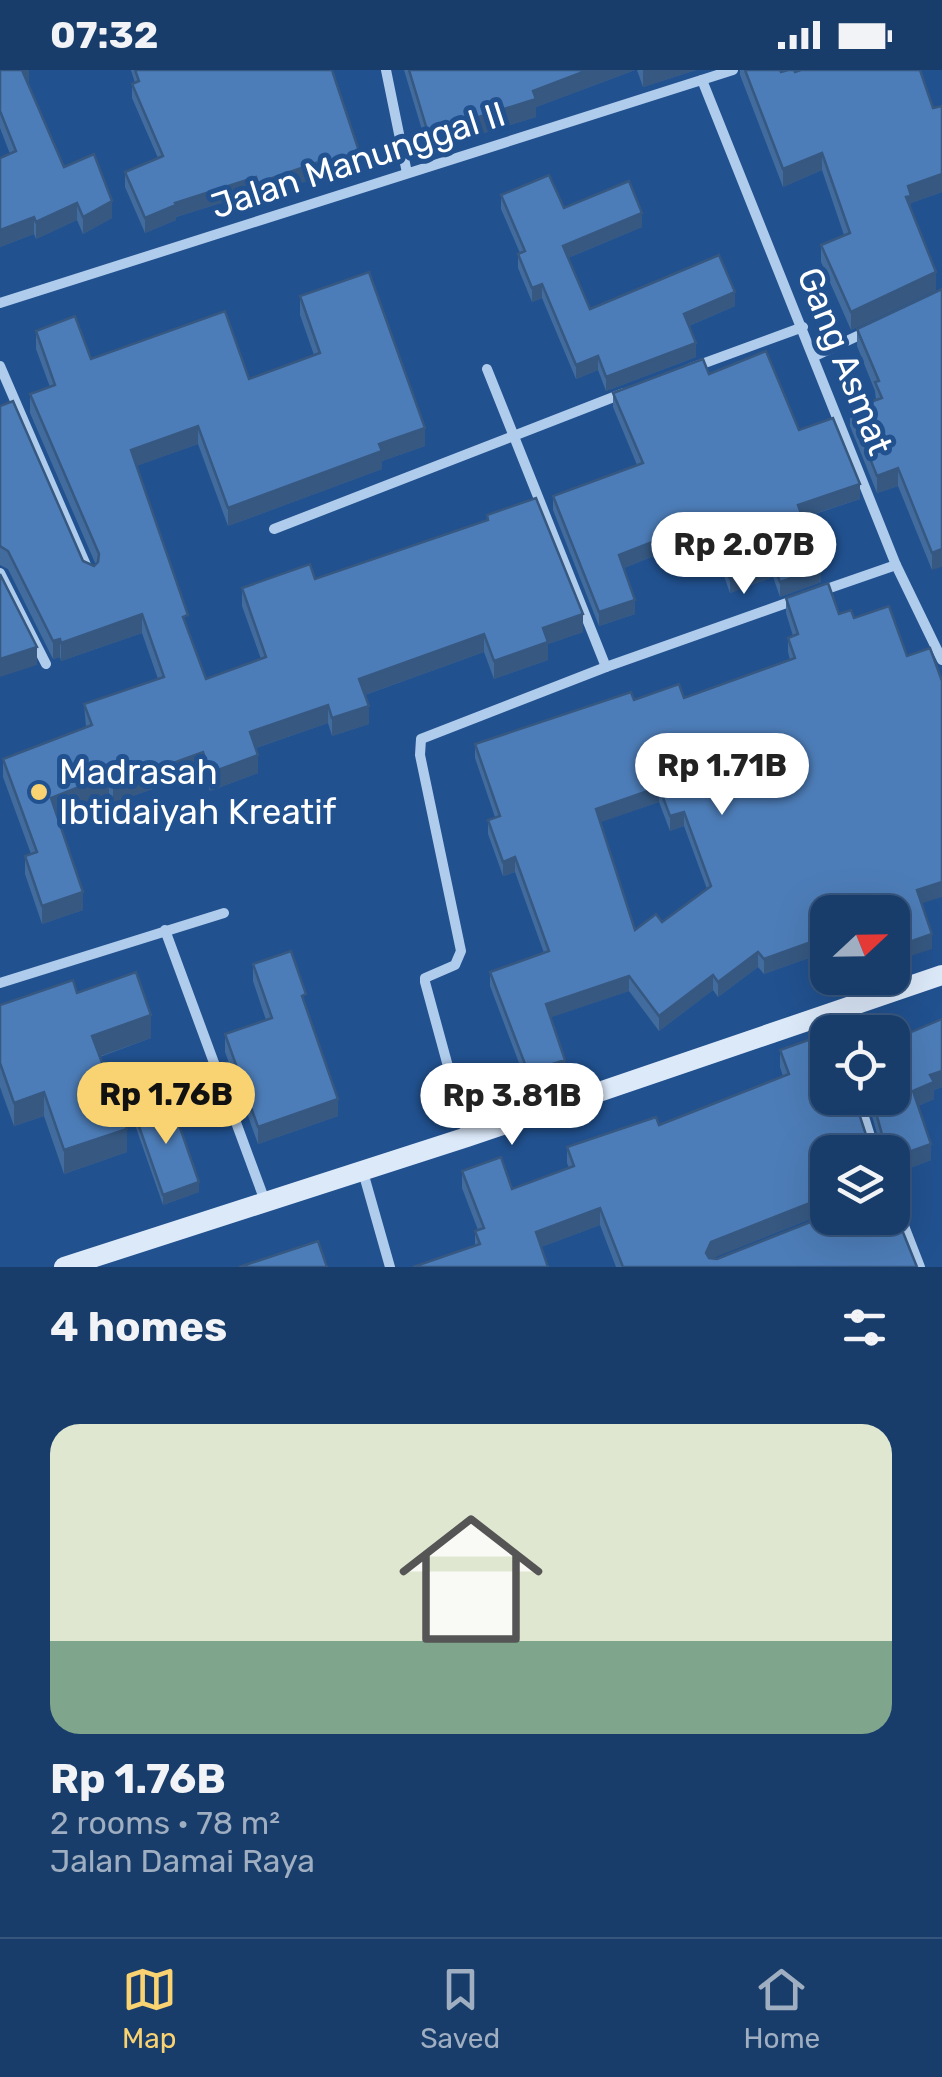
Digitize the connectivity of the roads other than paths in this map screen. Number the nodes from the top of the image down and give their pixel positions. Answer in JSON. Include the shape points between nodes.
{"nodes":[{"id":1,"x":386,"y":70,"type":"edge"},
{"id":2,"x":733,"y":70,"type":"edge"},
{"id":3,"x":702,"y":80,"type":"junction"},
{"id":4,"x":408,"y":173,"type":"junction"},
{"id":5,"x":0,"y":303,"type":"edge"},
{"id":6,"x":884,"y":323,"type":"edge"},
{"id":7,"x":803,"y":327,"type":"junction"},
{"id":8,"x":815,"y":356,"type":"junction"},
{"id":9,"x":0,"y":366,"type":"edge"},
{"id":10,"x":487,"y":369,"type":"dead end"},
{"id":11,"x":676,"y":374,"type":"edge"},
{"id":12,"x":640,"y":388,"type":"edge"},
{"id":13,"x":512,"y":435,"type":"junction"},
{"id":14,"x":274,"y":529,"type":"dead end"},
{"id":15,"x":896,"y":565,"type":"junction"},
{"id":16,"x":0,"y":573,"type":"edge"},
{"id":17,"x":91,"y":576,"type":"edge"},
{"id":18,"x":942,"y":660,"type":"edge"},
{"id":19,"x":46,"y":664,"type":"dead end"},
{"id":20,"x":606,"y":667,"type":"junction"},
{"id":21,"x":224,"y":913,"type":"dead end"},
{"id":22,"x":164,"y":930,"type":"junction"},
{"id":23,"x":942,"y":974,"type":"edge"},
{"id":24,"x":0,"y":982,"type":"edge"},
{"id":25,"x":850,"y":1015,"type":"edge"},
{"id":26,"x":810,"y":1030,"type":"edge"},
{"id":27,"x":467,"y":1138,"type":"junction"},
{"id":28,"x":363,"y":1172,"type":"junction"},
{"id":29,"x":265,"y":1202,"type":"junction"},
{"id":30,"x":908,"y":1235,"type":"edge"},
{"id":31,"x":64,"y":1267,"type":"edge"},
{"id":32,"x":390,"y":1267,"type":"edge"},
{"id":33,"x":920,"y":1267,"type":"edge"}],
"edges":[{"from":1,"to":4,"type":"street"},
{"from":2,"to":3,"type":"street","name":"Jalan Manunggal II"},
{"from":3,"to":4,"type":"street","name":"Jalan Manunggal II"},
{"from":3,"to":7,"type":"street","name":"Gang Asmat"},
{"from":4,"to":5,"type":"street","name":"Jalan Manunggal II"},
{"from":6,"to":8,"type":"street"},
{"from":7,"to":8,"type":"street","name":"Gang Asmat"},
{"from":7,"to":11,"type":"street"},
{"from":8,"to":15,"type":"street","name":"Gang Asmat"},
{"from":9,"to":17,"type":"street"},
{"from":10,"to":13,"type":"street"},
{"from":12,"to":13,"type":"street"},
{"from":13,"to":14,"type":"street"},
{"from":13,"to":20,"type":"street"},
{"from":15,"to":18,"type":"street","name":"Gang Asmat"},
{"from":15,"to":20,"type":"street"},
{"from":16,"to":19,"type":"street"},
{"from":20,"to":27,"type":"street","via":[[434,731],[419,744],[461,951],[455,965],[426,982]]},
{"from":21,"to":22,"type":"street"},
{"from":22,"to":24,"type":"street"},
{"from":22,"to":29,"type":"street"},
{"from":23,"to":25,"type":"street"},
{"from":26,"to":27,"type":"street"},
{"from":27,"to":28,"type":"street"},
{"from":28,"to":29,"type":"street"},
{"from":28,"to":32,"type":"street"},
{"from":29,"to":31,"type":"street"},
{"from":30,"to":33,"type":"street"}]}
